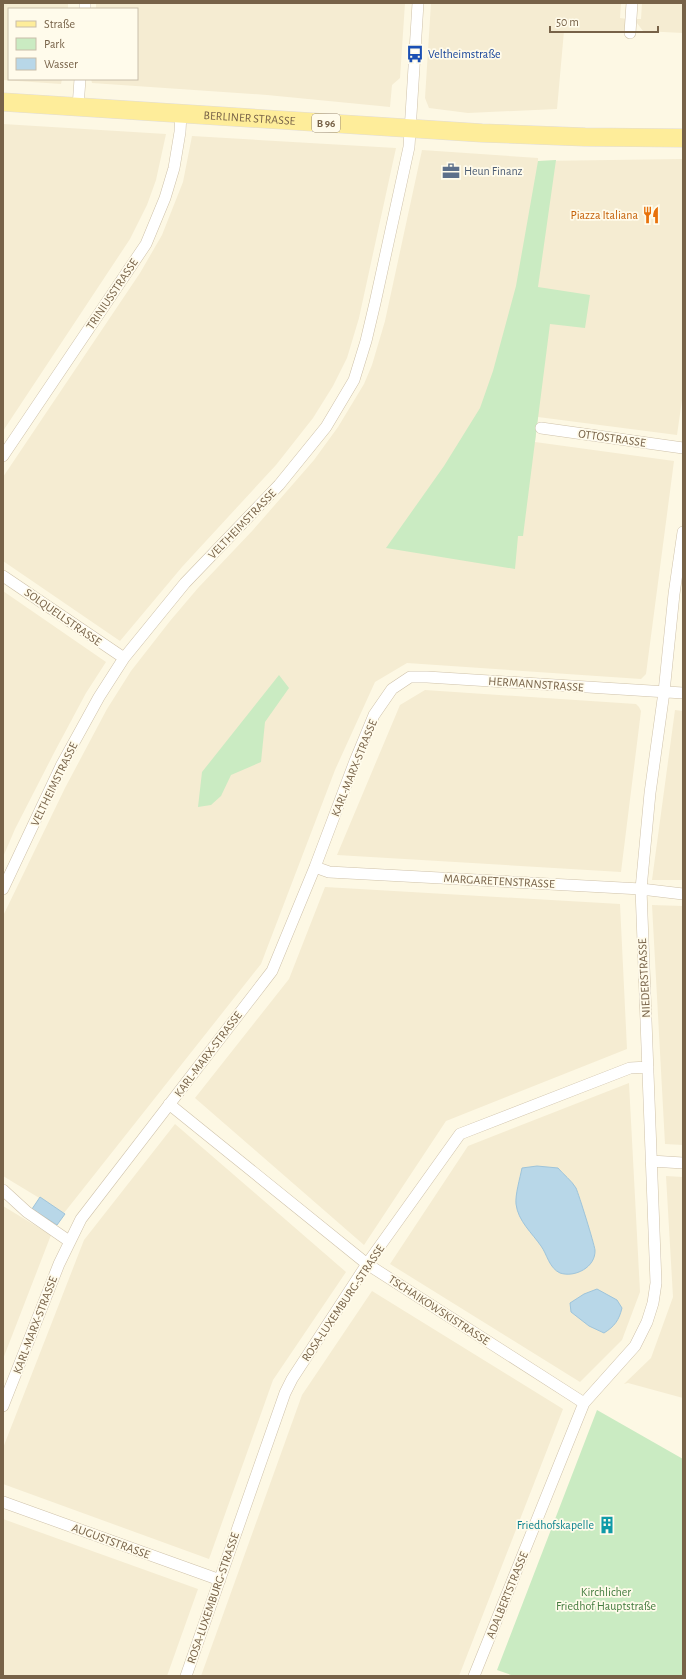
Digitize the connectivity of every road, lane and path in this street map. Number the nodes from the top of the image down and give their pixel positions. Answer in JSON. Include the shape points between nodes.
{"nodes":[{"id":1,"x":418,"y":3,"type":"edge"},
{"id":2,"x":632,"y":3,"type":"edge"},
{"id":3,"x":630,"y":33,"type":"dead end"},
{"id":4,"x":80,"y":80,"type":"edge"},
{"id":5,"x":3,"y":102,"type":"edge"},
{"id":6,"x":78,"y":107,"type":"junction"},
{"id":7,"x":181,"y":114,"type":"junction"},
{"id":8,"x":410,"y":129,"type":"junction"},
{"id":9,"x":683,"y":138,"type":"edge"},
{"id":10,"x":541,"y":428,"type":"dead end"},
{"id":11,"x":683,"y":448,"type":"edge"},
{"id":12,"x":3,"y":456,"type":"edge"},
{"id":13,"x":683,"y":532,"type":"edge"},
{"id":14,"x":3,"y":576,"type":"edge"},
{"id":15,"x":124,"y":658,"type":"junction"},
{"id":16,"x":392,"y":689,"type":"joint"},
{"id":17,"x":664,"y":692,"type":"junction"},
{"id":18,"x":683,"y":693,"type":"edge"},
{"id":19,"x":315,"y":867,"type":"junction"},
{"id":20,"x":641,"y":888,"type":"junction"},
{"id":21,"x":3,"y":889,"type":"edge"},
{"id":22,"x":683,"y":894,"type":"edge"},
{"id":23,"x":648,"y":1066,"type":"junction"},
{"id":24,"x":170,"y":1104,"type":"junction"},
{"id":25,"x":651,"y":1161,"type":"junction"},
{"id":26,"x":683,"y":1163,"type":"edge"},
{"id":27,"x":3,"y":1190,"type":"edge"},
{"id":28,"x":69,"y":1241,"type":"junction"},
{"id":29,"x":367,"y":1264,"type":"junction"},
{"id":30,"x":584,"y":1402,"type":"junction"},
{"id":31,"x":3,"y":1406,"type":"edge"},
{"id":32,"x":3,"y":1502,"type":"edge"},
{"id":33,"x":220,"y":1580,"type":"junction"},
{"id":34,"x":186,"y":1676,"type":"edge"},
{"id":35,"x":474,"y":1676,"type":"edge"}],
"edges":[{"from":1,"to":8,"type":"street","name":"VELTHEIMSTRASSE"},
{"from":2,"to":3,"type":"street"},
{"from":4,"to":6,"type":"street"},
{"from":5,"to":6,"type":"main road","name":"BERLINER STRASSE","number":"B 96"},
{"from":6,"to":7,"type":"main road","name":"BERLINER STRASSE","number":"B 96"},
{"from":7,"to":8,"type":"main road","name":"BERLINER STRASSE","number":"B 96"},
{"from":7,"to":12,"type":"street","name":"TRINIUSSTRASSE","via":[[174,168],[146,244]]},
{"from":8,"to":9,"type":"main road","name":"BERLINER STRASSE","number":"B 96","via":[[543,136]]},
{"from":8,"to":15,"type":"street","name":"VELTHEIMSTRASSE","via":[[405,169],[379,288],[354,380],[326,427],[279,485],[185,583]]},
{"from":10,"to":11,"type":"street","name":"OTTOSTRASSE"},
{"from":13,"to":17,"type":"street","name":"NIEDERSTRASSE"},
{"from":14,"to":15,"type":"street","name":"SOLQUELLSTRASSE"},
{"from":15,"to":21,"type":"street","name":"VELTHEIMSTRASSE","via":[[61,766]]},
{"from":16,"to":17,"type":"street","name":"HERMANNSTRASSE","via":[[410,678],[427,677]]},
{"from":16,"to":19,"type":"street","name":"KARL-MARX-STRASSE","via":[[372,722],[355,761]]},
{"from":17,"to":18,"type":"street","name":"HERMANNSTRASSE"},
{"from":17,"to":20,"type":"street","name":"NIEDERSTRASSE","via":[[650,793]]},
{"from":19,"to":20,"type":"street","name":"MARGARETENSTRASSE","via":[[329,872]]},
{"from":19,"to":24,"type":"street","name":"KARL-MARX-STRASSE","via":[[272,971]]},
{"from":20,"to":22,"type":"street","name":"MARGARETENSTRASSE"},
{"from":20,"to":23,"type":"street","name":"NIEDERSTRASSE"},
{"from":23,"to":25,"type":"street","name":"NIEDERSTRASSE"},
{"from":23,"to":29,"type":"street","name":"ROSA-LUXEMBURG-STRASSE","via":[[630,1068],[460,1134]]},
{"from":24,"to":28,"type":"street","name":"KARL-MARX-STRASSE","via":[[81,1219]]},
{"from":24,"to":29,"type":"street","name":"TSCHAIKOWSKISTRASSE"},
{"from":25,"to":26,"type":"street"},
{"from":25,"to":30,"type":"street","name":"NIEDERSTRASSE","via":[[656,1283],[653,1303],[635,1346]]},
{"from":27,"to":28,"type":"street","via":[[27,1212]]},
{"from":28,"to":31,"type":"street","name":"KARL-MARX-STRASSE"},
{"from":29,"to":30,"type":"street","name":"TSCHAIKOWSKISTRASSE"},
{"from":29,"to":33,"type":"street","name":"ROSA-LUXEMBURG-STRASSE","via":[[285,1393]]},
{"from":30,"to":35,"type":"street","name":"ADALBERTSTRASSE"},
{"from":32,"to":33,"type":"street","name":"AUGUSTSTRASSE"},
{"from":33,"to":34,"type":"street","name":"ROSA-LUXEMBURG-STRASSE"}]}
